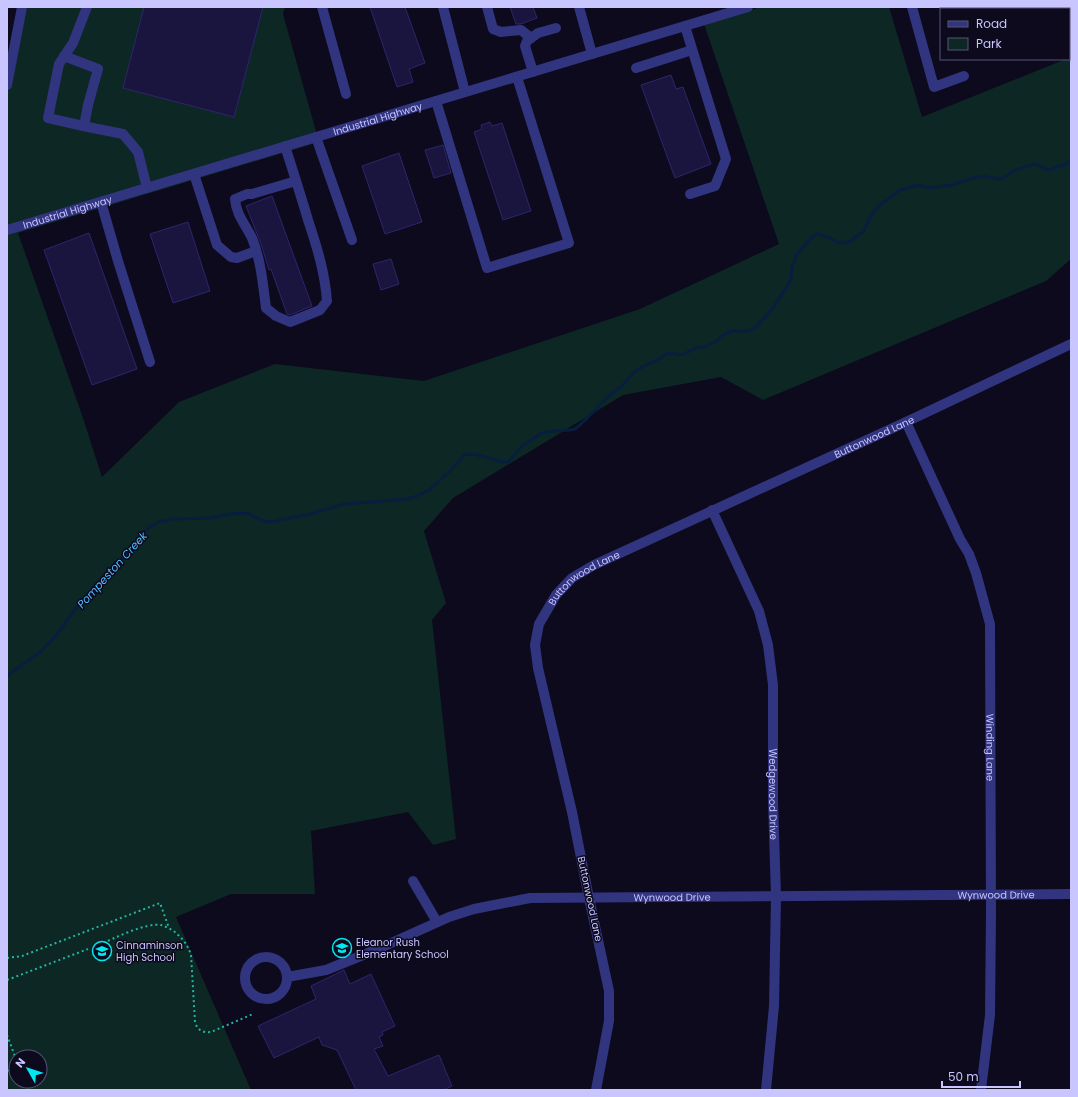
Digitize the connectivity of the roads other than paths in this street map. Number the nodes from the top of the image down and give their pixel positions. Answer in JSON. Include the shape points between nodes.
{"nodes":[{"id":1,"x":22,"y":7,"type":"edge"},
{"id":2,"x":87,"y":7,"type":"edge"},
{"id":3,"x":322,"y":7,"type":"edge"},
{"id":4,"x":443,"y":7,"type":"edge"},
{"id":5,"x":487,"y":7,"type":"edge"},
{"id":6,"x":579,"y":7,"type":"edge"},
{"id":7,"x":748,"y":7,"type":"edge"},
{"id":8,"x":912,"y":7,"type":"edge"},
{"id":9,"x":685,"y":26,"type":"junction"},
{"id":10,"x":556,"y":28,"type":"dead end"},
{"id":11,"x":531,"y":38,"type":"junction"},
{"id":12,"x":692,"y":50,"type":"junction"},
{"id":13,"x":592,"y":54,"type":"junction"},
{"id":14,"x":64,"y":56,"type":"junction"},
{"id":15,"x":636,"y":68,"type":"dead end"},
{"id":16,"x":533,"y":72,"type":"junction"},
{"id":17,"x":964,"y":76,"type":"dead end"},
{"id":18,"x":517,"y":77,"type":"junction"},
{"id":19,"x":7,"y":86,"type":"edge"},
{"id":20,"x":465,"y":92,"type":"junction"},
{"id":21,"x":346,"y":94,"type":"dead end"},
{"id":22,"x":436,"y":101,"type":"junction"},
{"id":23,"x":84,"y":126,"type":"junction"},
{"id":24,"x":316,"y":137,"type":"junction"},
{"id":25,"x":285,"y":146,"type":"junction"},
{"id":26,"x":194,"y":174,"type":"junction"},
{"id":27,"x":296,"y":181,"type":"junction"},
{"id":28,"x":147,"y":188,"type":"junction"},
{"id":29,"x":690,"y":194,"type":"dead end"},
{"id":30,"x":101,"y":202,"type":"junction"},
{"id":31,"x":7,"y":230,"type":"edge"},
{"id":32,"x":352,"y":240,"type":"dead end"},
{"id":33,"x":256,"y":251,"type":"junction"},
{"id":34,"x":1071,"y":344,"type":"edge"},
{"id":35,"x":150,"y":362,"type":"dead end"},
{"id":36,"x":906,"y":422,"type":"junction"},
{"id":37,"x":712,"y":510,"type":"junction"},
{"id":38,"x":413,"y":881,"type":"dead end"},
{"id":39,"x":1071,"y":894,"type":"edge"},
{"id":40,"x":990,"y":895,"type":"junction"},
{"id":41,"x":776,"y":896,"type":"junction"},
{"id":42,"x":589,"y":898,"type":"junction"},
{"id":43,"x":437,"y":922,"type":"junction"},
{"id":44,"x":287,"y":977,"type":"junction"},
{"id":45,"x":596,"y":1090,"type":"edge"},
{"id":46,"x":766,"y":1090,"type":"edge"},
{"id":47,"x":981,"y":1090,"type":"edge"}],
"edges":[{"from":1,"to":19,"type":"street"},
{"from":2,"to":14,"type":"street"},
{"from":3,"to":21,"type":"street"},
{"from":4,"to":20,"type":"street"},
{"from":5,"to":11,"type":"street","via":[[493,29],[501,32],[521,30]]},
{"from":6,"to":13,"type":"street"},
{"from":7,"to":9,"type":"street","name":"Industrial Highway"},
{"from":8,"to":17,"type":"street","via":[[934,87]]},
{"from":9,"to":12,"type":"street"},
{"from":9,"to":13,"type":"street","name":"Industrial Highway"},
{"from":10,"to":11,"type":"street"},
{"from":11,"to":16,"type":"street","via":[[526,46]]},
{"from":12,"to":15,"type":"street"},
{"from":12,"to":29,"type":"street","via":[[726,159],[715,186]]},
{"from":13,"to":16,"type":"street","name":"Industrial Highway"},
{"from":14,"to":23,"type":"street","via":[[98,69]]},
{"from":14,"to":23,"type":"street","via":[[59,64],[48,118]]},
{"from":16,"to":18,"type":"street","name":"Industrial Highway"},
{"from":18,"to":20,"type":"street","name":"Industrial Highway"},
{"from":18,"to":22,"type":"street","via":[[569,243],[487,268]]},
{"from":20,"to":22,"type":"street","name":"Industrial Highway"},
{"from":22,"to":24,"type":"street","name":"Industrial Highway"},
{"from":23,"to":28,"type":"street","via":[[123,134],[138,152]]},
{"from":24,"to":25,"type":"street","name":"Industrial Highway"},
{"from":24,"to":32,"type":"street"},
{"from":25,"to":26,"type":"street","name":"Industrial Highway"},
{"from":25,"to":27,"type":"street"},
{"from":26,"to":28,"type":"street","name":"Industrial Highway"},
{"from":26,"to":33,"type":"street","via":[[217,245],[231,257],[237,258]]},
{"from":27,"to":33,"type":"street","via":[[235,199],[239,216],[252,238]]},
{"from":27,"to":33,"type":"street","via":[[320,256],[326,285],[327,301],[320,310],[290,322],[266,308]]},
{"from":28,"to":30,"type":"street","name":"Industrial Highway"},
{"from":30,"to":31,"type":"street","name":"Industrial Highway"},
{"from":30,"to":35,"type":"street"},
{"from":34,"to":36,"type":"street","name":"Buttonwood Lane"},
{"from":36,"to":37,"type":"street","name":"Buttonwood Lane"},
{"from":36,"to":40,"type":"street","name":"Winding Lane","via":[[969,554],[990,624]]},
{"from":37,"to":41,"type":"street","name":"Wedgewood Drive","via":[[759,611],[768,645],[773,685]]},
{"from":37,"to":42,"type":"street","name":"Buttonwood Lane","via":[[594,564],[572,578],[556,595],[539,624],[535,645],[538,668],[572,812]]},
{"from":38,"to":43,"type":"street"},
{"from":39,"to":40,"type":"street","name":"Wynwood Drive"},
{"from":40,"to":41,"type":"street","name":"Wynwood Drive"},
{"from":40,"to":47,"type":"street","name":"Winding Lane","via":[[990,1015]]},
{"from":41,"to":42,"type":"street","name":"Wynwood Drive"},
{"from":41,"to":46,"type":"street","name":"Wedgewood Drive","via":[[774,1006]]},
{"from":42,"to":43,"type":"street","name":"Wynwood Drive","via":[[530,898],[474,909]]},
{"from":42,"to":45,"type":"street","name":"Buttonwood Lane","via":[[609,991],[610,1021]]},
{"from":43,"to":44,"type":"street","name":"Wynwood Drive","via":[[326,970]]},
{"from":44,"to":44,"type":"street","via":[[283,965],[278,960],[264,956],[247,967],[245,981],[251,993],[264,999],[278,995],[283,990]]}]}
